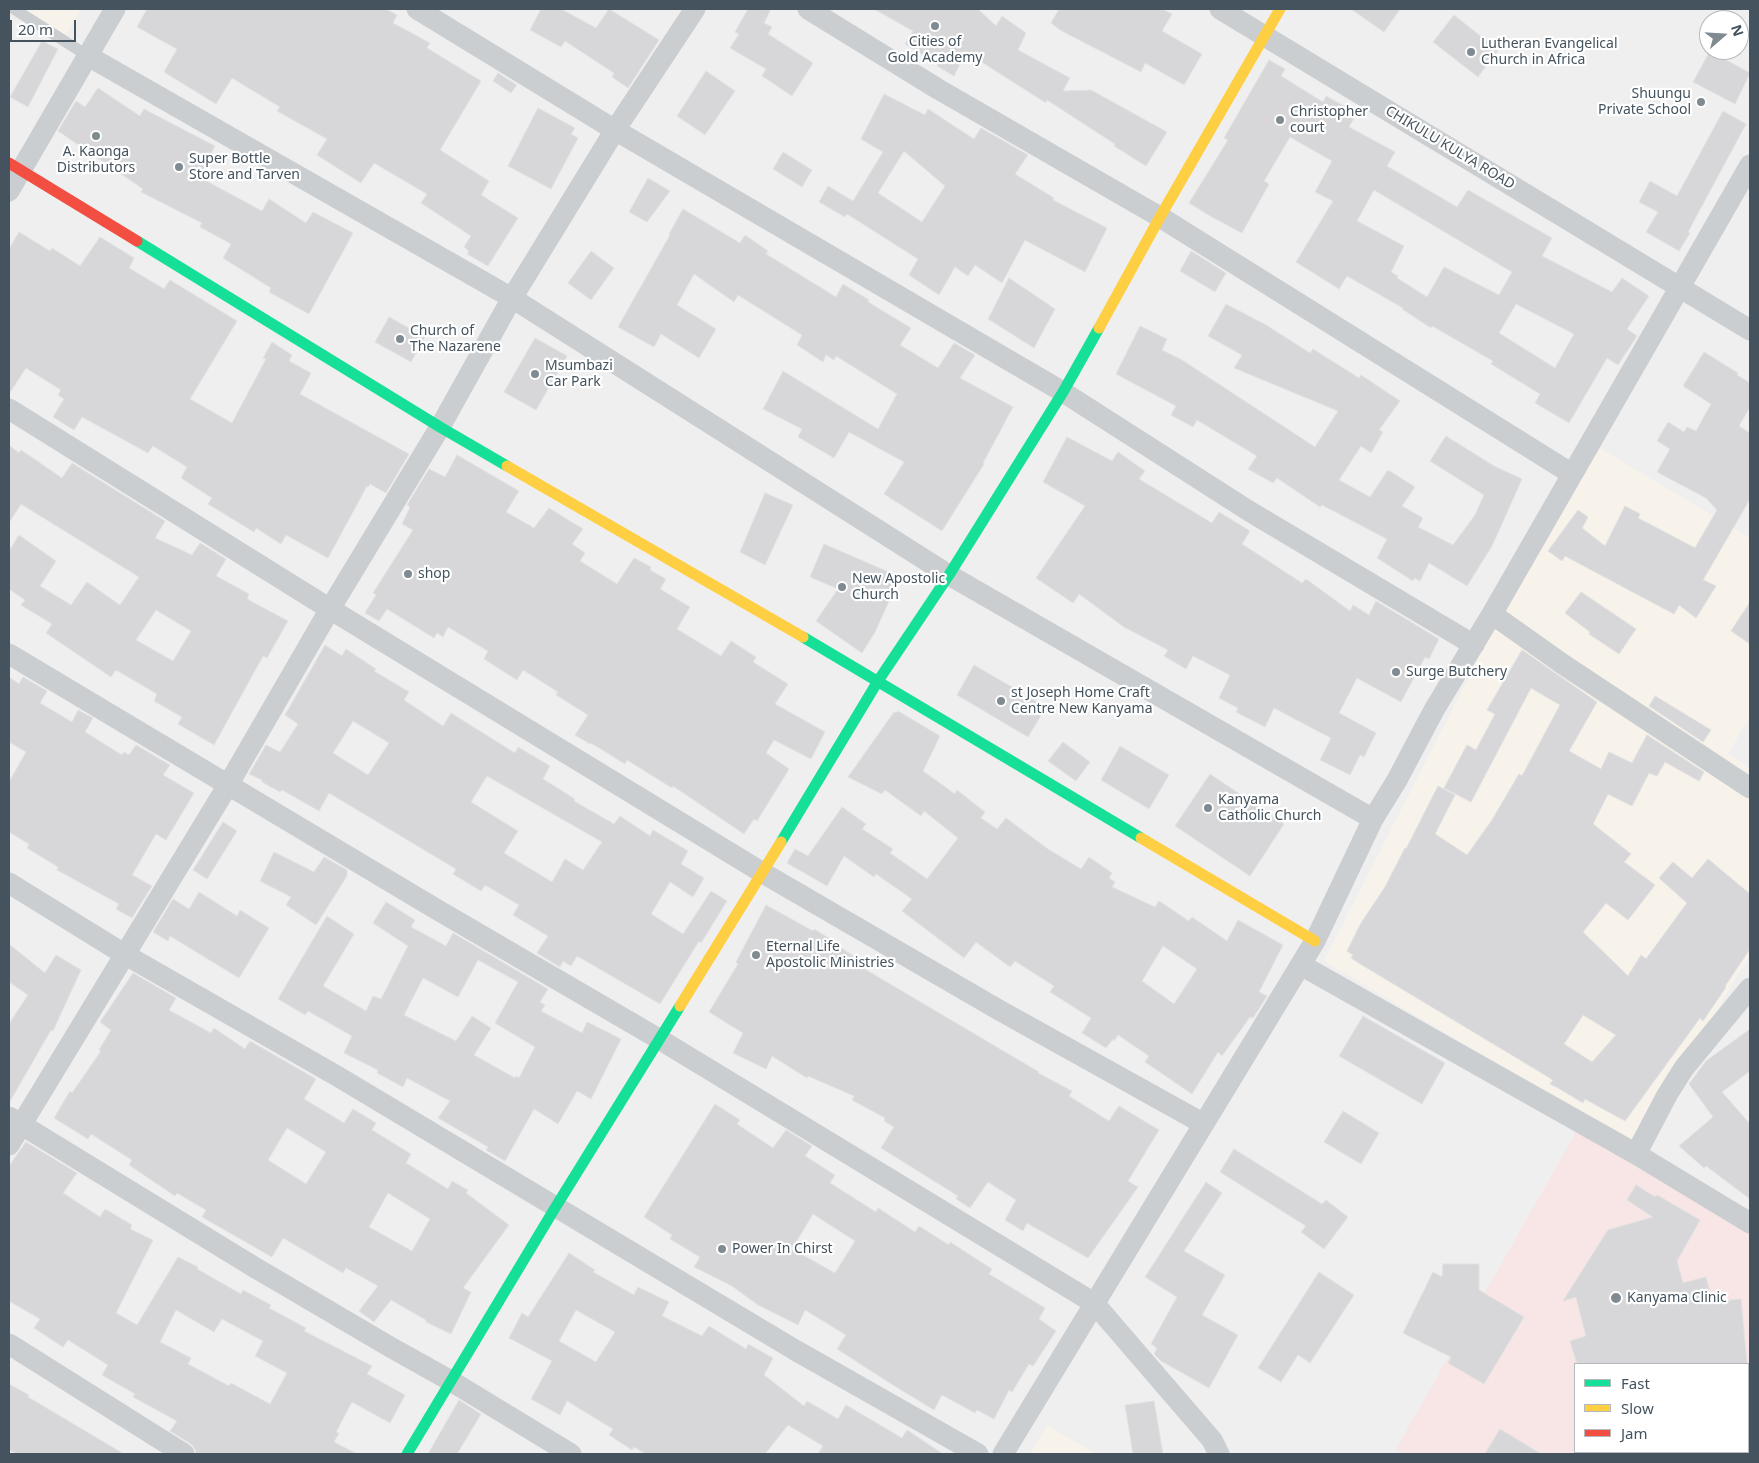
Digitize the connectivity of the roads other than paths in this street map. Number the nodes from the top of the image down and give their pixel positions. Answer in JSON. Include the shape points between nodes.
{"nodes":[{"id":1,"x":14,"y":9,"type":"edge"},
{"id":2,"x":115,"y":9,"type":"edge"},
{"id":3,"x":417,"y":9,"type":"edge"},
{"id":4,"x":695,"y":9,"type":"edge"},
{"id":5,"x":808,"y":9,"type":"edge"},
{"id":6,"x":1220,"y":9,"type":"edge"},
{"id":7,"x":1280,"y":9,"type":"edge"},
{"id":8,"x":1265,"y":36,"type":"junction"},
{"id":9,"x":88,"y":56,"type":"junction"},
{"id":10,"x":615,"y":130,"type":"junction"},
{"id":11,"x":1750,"y":164,"type":"edge"},
{"id":12,"x":15,"y":166,"type":"edge"},
{"id":13,"x":9,"y":191,"type":"edge"},
{"id":14,"x":1160,"y":217,"type":"junction"},
{"id":15,"x":1680,"y":288,"type":"junction"},
{"id":16,"x":512,"y":298,"type":"junction"},
{"id":17,"x":1750,"y":330,"type":"edge"},
{"id":18,"x":1063,"y":392,"type":"junction"},
{"id":19,"x":9,"y":409,"type":"edge"},
{"id":20,"x":440,"y":426,"type":"junction"},
{"id":21,"x":1572,"y":474,"type":"junction"},
{"id":22,"x":949,"y":575,"type":"junction"},
{"id":23,"x":330,"y":609,"type":"junction"},
{"id":24,"x":1492,"y":614,"type":"junction"},
{"id":25,"x":1474,"y":644,"type":"junction"},
{"id":26,"x":9,"y":654,"type":"edge"},
{"id":27,"x":878,"y":681,"type":"junction"},
{"id":28,"x":228,"y":785,"type":"junction"},
{"id":29,"x":1750,"y":788,"type":"edge"},
{"id":30,"x":1374,"y":819,"type":"junction"},
{"id":31,"x":763,"y":873,"type":"junction"},
{"id":32,"x":9,"y":883,"type":"edge"},
{"id":33,"x":1316,"y":941,"type":"junction"},
{"id":34,"x":124,"y":954,"type":"junction"},
{"id":35,"x":1300,"y":966,"type":"junction"},
{"id":36,"x":1750,"y":988,"type":"edge"},
{"id":37,"x":659,"y":1039,"type":"junction"},
{"id":38,"x":15,"y":1121,"type":"edge"},
{"id":39,"x":1204,"y":1124,"type":"junction"},
{"id":40,"x":9,"y":1144,"type":"edge"},
{"id":41,"x":1636,"y":1154,"type":"junction"},
{"id":42,"x":555,"y":1208,"type":"junction"},
{"id":43,"x":1750,"y":1223,"type":"edge"},
{"id":44,"x":1094,"y":1303,"type":"junction"},
{"id":45,"x":9,"y":1344,"type":"edge"},
{"id":46,"x":451,"y":1381,"type":"junction"},
{"id":47,"x":184,"y":1454,"type":"edge"},
{"id":48,"x":408,"y":1454,"type":"edge"},
{"id":49,"x":571,"y":1454,"type":"edge"},
{"id":50,"x":978,"y":1454,"type":"edge"},
{"id":51,"x":1003,"y":1454,"type":"edge"},
{"id":52,"x":1219,"y":1454,"type":"edge"}],
"edges":[{"from":1,"to":9,"type":"lane"},
{"from":2,"to":9,"type":"street"},
{"from":3,"to":10,"type":"street"},
{"from":4,"to":10,"type":"street"},
{"from":5,"to":14,"type":"street","via":[[938,89]]},
{"from":6,"to":8,"type":"street","name":"CHIKULU KULYA ROAD"},
{"from":7,"to":8,"type":"street"},
{"from":8,"to":14,"type":"street"},
{"from":8,"to":15,"type":"street","name":"CHIKULU KULYA ROAD"},
{"from":9,"to":12,"type":"street"},
{"from":9,"to":16,"type":"street"},
{"from":10,"to":16,"type":"street"},
{"from":10,"to":18,"type":"street"},
{"from":11,"to":15,"type":"street"},
{"from":12,"to":13,"type":"street"},
{"from":12,"to":20,"type":"street"},
{"from":14,"to":18,"type":"street"},
{"from":14,"to":21,"type":"street"},
{"from":15,"to":17,"type":"street","name":"CHIKULU KULYA ROAD"},
{"from":15,"to":21,"type":"street"},
{"from":16,"to":20,"type":"street"},
{"from":16,"to":22,"type":"street"},
{"from":18,"to":22,"type":"street"},
{"from":18,"to":25,"type":"street","via":[[1249,511]]},
{"from":19,"to":23,"type":"street"},
{"from":20,"to":23,"type":"street"},
{"from":20,"to":27,"type":"street"},
{"from":21,"to":24,"type":"street"},
{"from":22,"to":27,"type":"street"},
{"from":22,"to":30,"type":"street"},
{"from":23,"to":28,"type":"street"},
{"from":23,"to":31,"type":"street"},
{"from":24,"to":25,"type":"street"},
{"from":24,"to":29,"type":"street"},
{"from":25,"to":30,"type":"street"},
{"from":26,"to":28,"type":"street"},
{"from":27,"to":31,"type":"street"},
{"from":27,"to":33,"type":"street"},
{"from":28,"to":34,"type":"street"},
{"from":28,"to":37,"type":"street"},
{"from":30,"to":33,"type":"street"},
{"from":31,"to":37,"type":"street"},
{"from":31,"to":39,"type":"street"},
{"from":32,"to":34,"type":"street"},
{"from":33,"to":35,"type":"street"},
{"from":34,"to":38,"type":"street"},
{"from":34,"to":42,"type":"street","via":[[336,1076]]},
{"from":35,"to":39,"type":"street"},
{"from":35,"to":41,"type":"street"},
{"from":36,"to":41,"type":"street","via":[[1684,1068]]},
{"from":37,"to":42,"type":"street"},
{"from":37,"to":44,"type":"street"},
{"from":38,"to":40,"type":"street"},
{"from":38,"to":46,"type":"street","via":[[262,1272]]},
{"from":39,"to":44,"type":"street"},
{"from":41,"to":43,"type":"street"},
{"from":42,"to":46,"type":"street"},
{"from":42,"to":50,"type":"street"},
{"from":44,"to":51,"type":"street"},
{"from":44,"to":52,"type":"street","via":[[1212,1440]]},
{"from":45,"to":47,"type":"street"},
{"from":46,"to":48,"type":"street"},
{"from":46,"to":49,"type":"street"}]}
